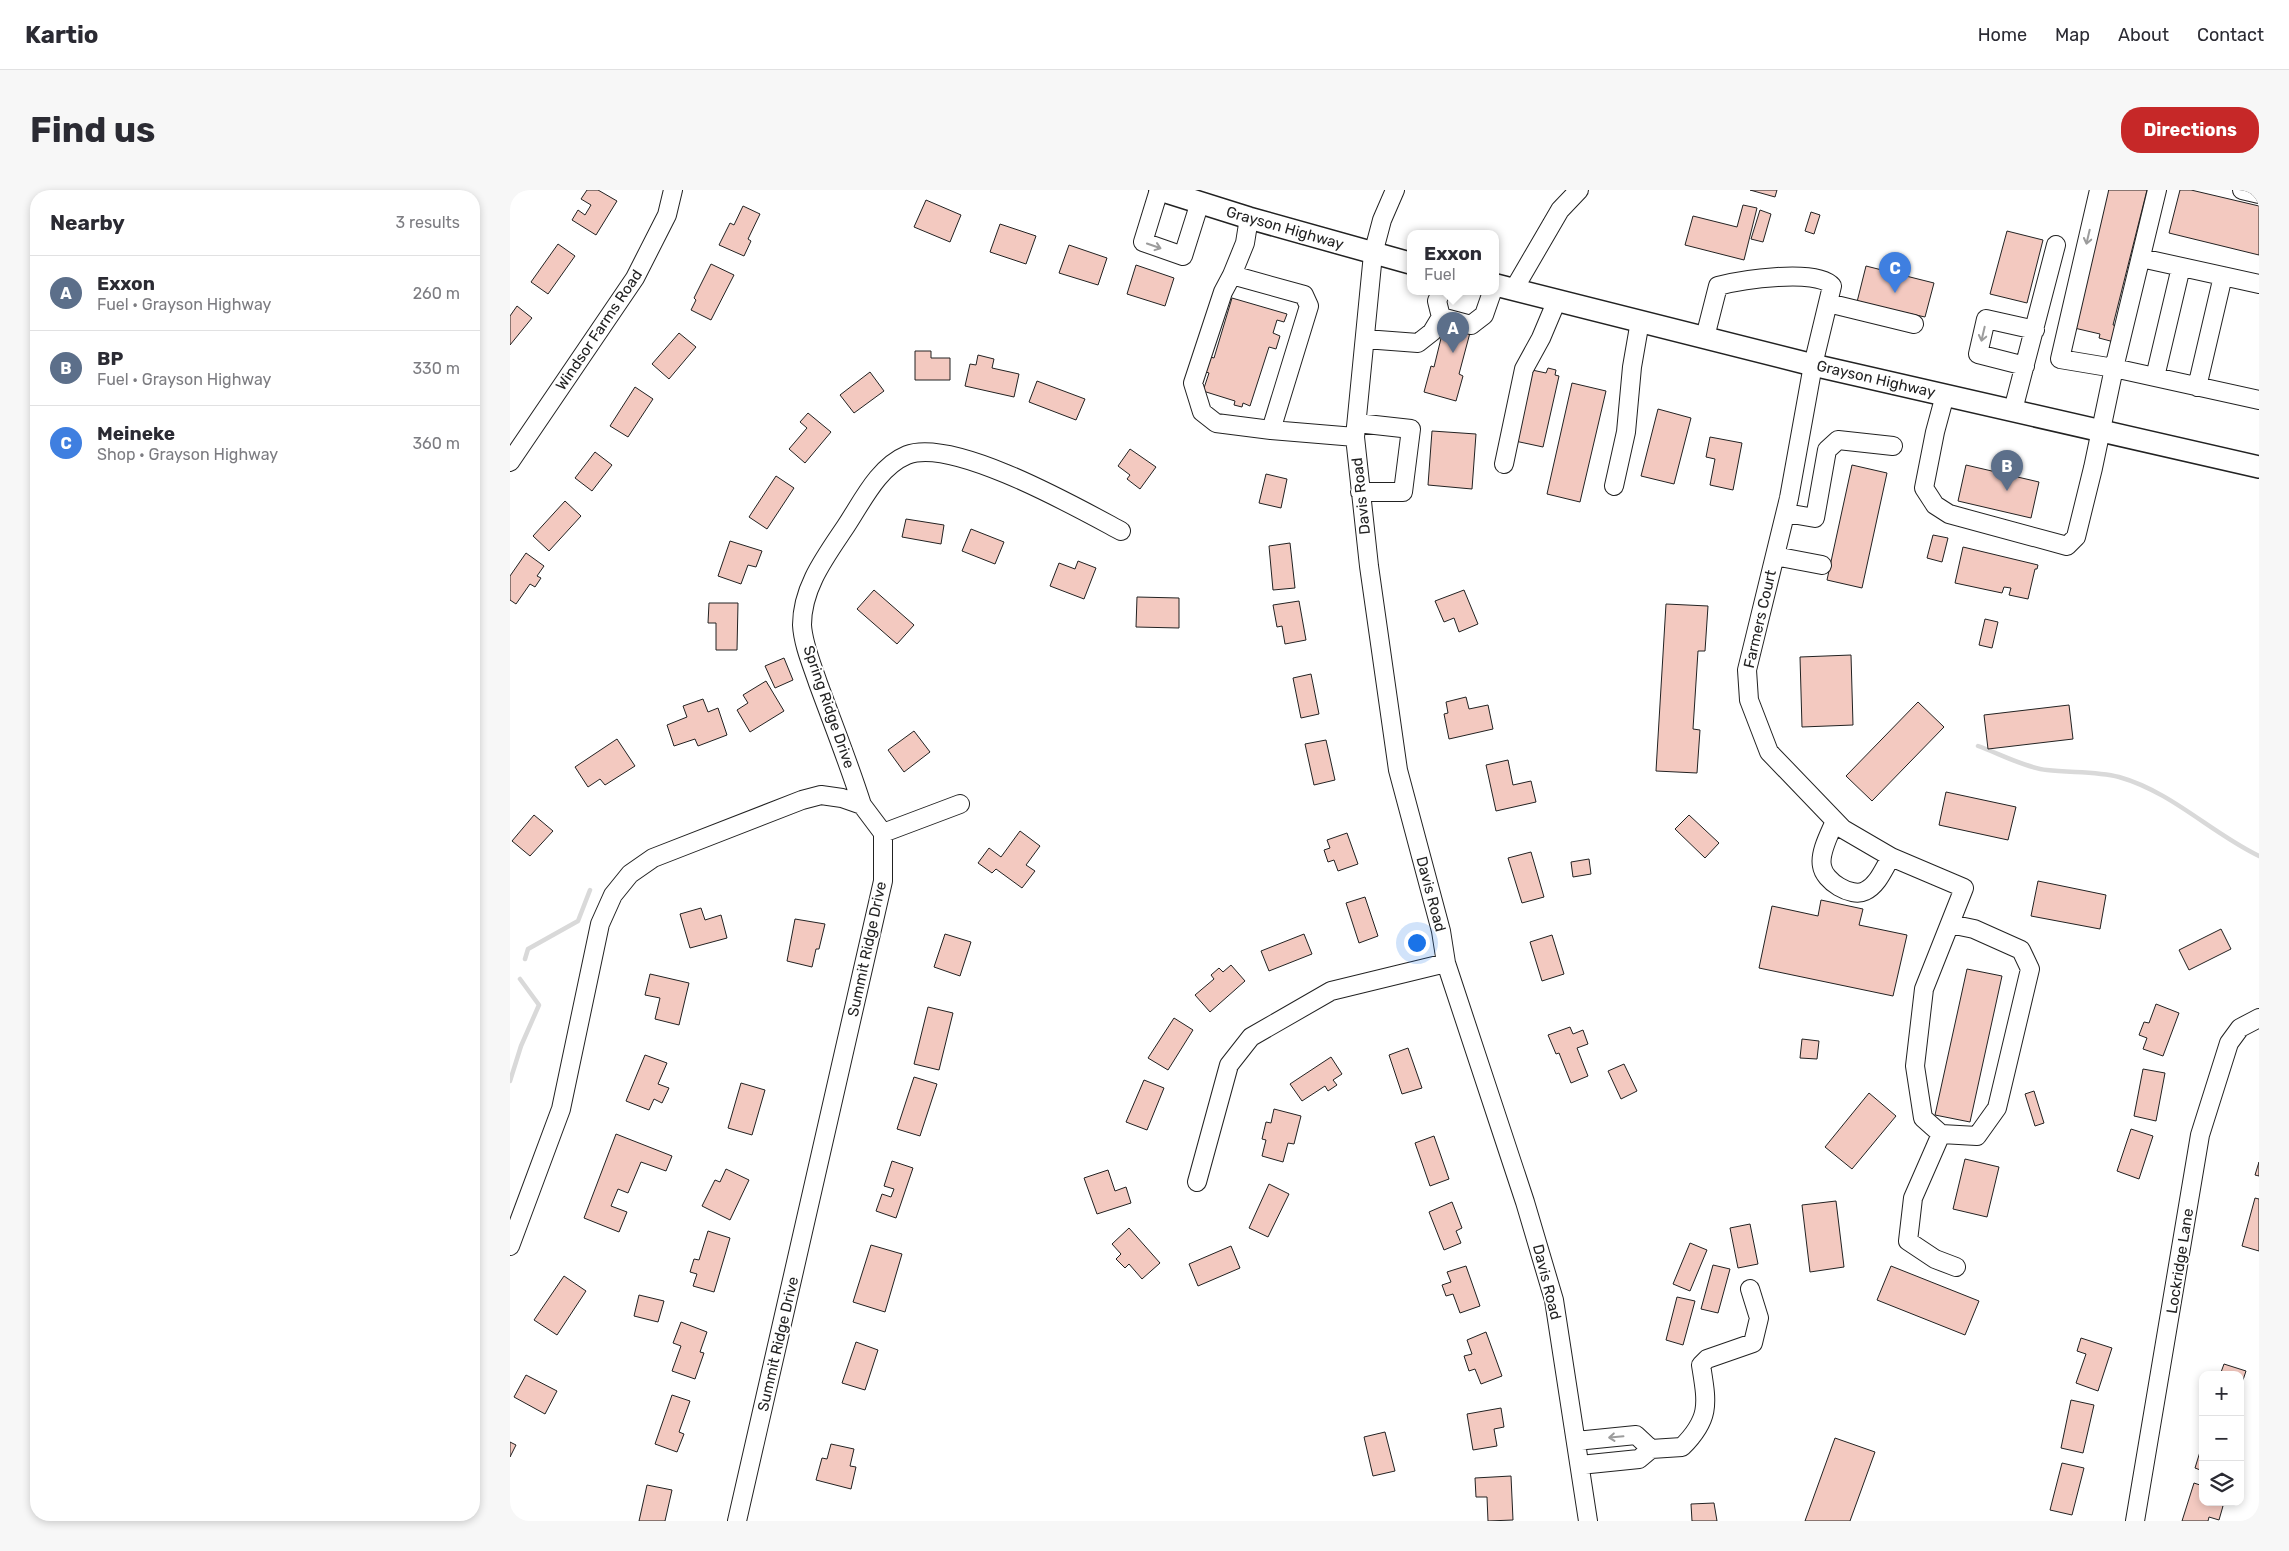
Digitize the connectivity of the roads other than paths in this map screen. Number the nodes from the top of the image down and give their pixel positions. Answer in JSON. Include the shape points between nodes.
{"nodes":[{"id":1,"x":674,"y":190,"type":"edge"},
{"id":2,"x":1160,"y":190,"type":"edge"},
{"id":3,"x":1395,"y":190,"type":"edge"},
{"id":4,"x":1579,"y":190,"type":"edge"},
{"id":5,"x":2099,"y":190,"type":"edge"},
{"id":6,"x":2157,"y":190,"type":"edge"},
{"id":7,"x":2242,"y":190,"type":"edge"},
{"id":8,"x":2259,"y":194,"type":"edge"},
{"id":9,"x":1200,"y":202,"type":"junction"},
{"id":10,"x":1249,"y":218,"type":"junction"},
{"id":11,"x":2056,"y":245,"type":"dead end"},
{"id":12,"x":1373,"y":254,"type":"junction"},
{"id":13,"x":2141,"y":258,"type":"junction"},
{"id":14,"x":1407,"y":262,"type":"edge"},
{"id":15,"x":2181,"y":267,"type":"junction"},
{"id":16,"x":1232,"y":275,"type":"junction"},
{"id":17,"x":2223,"y":276,"type":"junction"},
{"id":18,"x":2259,"y":284,"type":"edge"},
{"id":19,"x":1505,"y":287,"type":"edge"},
{"id":20,"x":1440,"y":295,"type":"edge"},
{"id":21,"x":1491,"y":295,"type":"edge"},
{"id":22,"x":1557,"y":300,"type":"junction"},
{"id":23,"x":1828,"y":304,"type":"junction"},
{"id":24,"x":1441,"y":317,"type":"junction"},
{"id":25,"x":1640,"y":321,"type":"junction"},
{"id":26,"x":1914,"y":324,"type":"dead end"},
{"id":27,"x":1210,"y":327,"type":"junction"},
{"id":28,"x":2035,"y":330,"type":"junction"},
{"id":29,"x":1705,"y":337,"type":"junction"},
{"id":30,"x":1365,"y":339,"type":"junction"},
{"id":31,"x":1813,"y":364,"type":"junction"},
{"id":32,"x":2025,"y":366,"type":"junction"},
{"id":33,"x":2114,"y":368,"type":"junction"},
{"id":34,"x":2155,"y":377,"type":"junction"},
{"id":35,"x":2198,"y":386,"type":"junction"},
{"id":36,"x":1195,"y":388,"type":"junction"},
{"id":37,"x":1945,"y":395,"type":"junction"},
{"id":38,"x":2259,"y":400,"type":"edge"},
{"id":39,"x":2013,"y":410,"type":"junction"},
{"id":40,"x":1271,"y":430,"type":"junction"},
{"id":41,"x":1356,"y":430,"type":"junction"},
{"id":42,"x":2101,"y":430,"type":"junction"},
{"id":43,"x":1800,"y":446,"type":"junction"},
{"id":44,"x":1893,"y":446,"type":"dead end"},
{"id":45,"x":1827,"y":450,"type":"junction"},
{"id":46,"x":510,"y":462,"type":"edge"},
{"id":47,"x":1504,"y":464,"type":"dead end"},
{"id":48,"x":2259,"y":467,"type":"edge"},
{"id":49,"x":1614,"y":486,"type":"dead end"},
{"id":50,"x":1360,"y":492,"type":"junction"},
{"id":51,"x":1786,"y":513,"type":"junction"},
{"id":52,"x":1122,"y":530,"type":"dead end"},
{"id":53,"x":1775,"y":556,"type":"junction"},
{"id":54,"x":1822,"y":565,"type":"dead end"},
{"id":55,"x":960,"y":804,"type":"dead end"},
{"id":56,"x":862,"y":805,"type":"junction"},
{"id":57,"x":1835,"y":821,"type":"junction"},
{"id":58,"x":884,"y":833,"type":"junction"},
{"id":59,"x":1891,"y":857,"type":"junction"},
{"id":60,"x":1950,"y":924,"type":"junction"},
{"id":61,"x":1446,"y":964,"type":"junction"},
{"id":62,"x":2259,"y":1018,"type":"edge"},
{"id":63,"x":1941,"y":1134,"type":"junction"},
{"id":64,"x":1197,"y":1182,"type":"dead end"},
{"id":65,"x":510,"y":1246,"type":"edge"},
{"id":66,"x":1956,"y":1267,"type":"dead end"},
{"id":67,"x":1750,"y":1289,"type":"dead end"},
{"id":68,"x":1576,"y":1441,"type":"junction"},
{"id":69,"x":1651,"y":1449,"type":"junction"},
{"id":70,"x":1580,"y":1466,"type":"junction"},
{"id":71,"x":737,"y":1521,"type":"edge"},
{"id":72,"x":1588,"y":1521,"type":"edge"},
{"id":73,"x":2135,"y":1521,"type":"edge"}],
"edges":[{"from":1,"to":46,"type":"street","name":"Windsor Farms Road","via":[[667,215],[635,278]]},
{"from":2,"to":9,"type":"main road","name":"Grayson Highway"},
{"from":2,"to":9,"type":"street","one_way":true,"via":[[1143,242],[1183,256]]},
{"from":3,"to":12,"type":"street","name":"Davis Road","via":[[1382,220]]},
{"from":4,"to":19,"type":"street","via":[[1560,210]]},
{"from":5,"to":33,"type":"street","one_way":true,"via":[[2060,359]]},
{"from":6,"to":13,"type":"street"},
{"from":7,"to":8,"type":"street"},
{"from":9,"to":10,"type":"main road","name":"Grayson Highway"},
{"from":10,"to":12,"type":"main road","name":"Grayson Highway"},
{"from":10,"to":16,"type":"street","via":[[1245,243]]},
{"from":11,"to":28,"type":"street"},
{"from":12,"to":14,"type":"main road","name":"Grayson Highway"},
{"from":12,"to":30,"type":"street","name":"Davis Road"},
{"from":13,"to":15,"type":"street"},
{"from":13,"to":33,"type":"street"},
{"from":15,"to":17,"type":"street"},
{"from":15,"to":34,"type":"street"},
{"from":16,"to":27,"type":"street"},
{"from":16,"to":40,"type":"street","via":[[1304,295],[1309,306]]},
{"from":17,"to":18,"type":"street"},
{"from":17,"to":35,"type":"street"},
{"from":19,"to":22,"type":"main road","name":"Grayson Highway"},
{"from":20,"to":24,"type":"street","via":[[1437,301]]},
{"from":21,"to":24,"type":"street","via":[[1484,315],[1471,325]]},
{"from":22,"to":25,"type":"main road","name":"Grayson Highway"},
{"from":22,"to":47,"type":"street","via":[[1542,338],[1524,369]]},
{"from":23,"to":26,"type":"street"},
{"from":23,"to":29,"type":"street","name":"Farmers Court","via":[[1832,286],[1813,279],[1792,276],[1718,286]]},
{"from":23,"to":31,"type":"street","name":"Farmers Court"},
{"from":24,"to":30,"type":"street","via":[[1432,332],[1418,343]]},
{"from":25,"to":29,"type":"main road","name":"Grayson Highway"},
{"from":25,"to":49,"type":"street","via":[[1626,432]]},
{"from":27,"to":36,"type":"street","via":[[1193,383]]},
{"from":27,"to":36,"type":"street","via":[[1214,339],[1200,386]]},
{"from":28,"to":32,"type":"street"},
{"from":28,"to":32,"type":"street","one_way":true,"via":[[1986,319],[1978,354]]},
{"from":29,"to":31,"type":"main road","name":"Grayson Highway"},
{"from":30,"to":41,"type":"street","name":"Davis Road"},
{"from":31,"to":37,"type":"main road","name":"Grayson Highway"},
{"from":31,"to":43,"type":"street","name":"Farmers Court"},
{"from":32,"to":39,"type":"street"},
{"from":33,"to":34,"type":"street"},
{"from":33,"to":42,"type":"street"},
{"from":34,"to":35,"type":"street"},
{"from":35,"to":38,"type":"street"},
{"from":36,"to":40,"type":"street","via":[[1202,412],[1216,424]]},
{"from":37,"to":39,"type":"main road","name":"Grayson Highway"},
{"from":37,"to":42,"type":"street","via":[[1924,488],[1935,504],[1949,514],[2067,546],[2076,537]]},
{"from":39,"to":42,"type":"main road","name":"Grayson Highway"},
{"from":40,"to":41,"type":"street"},
{"from":41,"to":50,"type":"street","name":"Davis Road"},
{"from":41,"to":50,"type":"street","via":[[1411,430],[1403,492]]},
{"from":42,"to":48,"type":"main road","name":"Grayson Highway"},
{"from":43,"to":45,"type":"street"},
{"from":43,"to":51,"type":"street","name":"Farmers Court"},
{"from":44,"to":45,"type":"street","via":[[1838,440]]},
{"from":45,"to":51,"type":"street","via":[[1815,518]]},
{"from":50,"to":61,"type":"street","name":"Davis Road","via":[[1398,770],[1441,931]]},
{"from":51,"to":53,"type":"street","name":"Farmers Court"},
{"from":52,"to":56,"type":"street","name":"Spring Ridge Drive","via":[[1034,485],[960,458],[930,452],[908,455],[889,466],[821,564],[804,599],[802,626],[809,656]]},
{"from":53,"to":54,"type":"street"},
{"from":53,"to":57,"type":"street","name":"Farmers Court","via":[[1746,670],[1749,700],[1769,752]]},
{"from":55,"to":58,"type":"street"},
{"from":56,"to":58,"type":"street"},
{"from":56,"to":65,"type":"street","via":[[822,795],[802,800],[653,858],[630,874],[613,895],[600,924],[561,1109]]},
{"from":57,"to":59,"type":"street","name":"Farmers Court"},
{"from":57,"to":59,"type":"street","via":[[1821,865],[1826,878],[1836,885],[1864,892],[1876,883]]},
{"from":58,"to":71,"type":"street","name":"Summit Ridge Drive","via":[[884,881]]},
{"from":59,"to":60,"type":"street","name":"Farmers Court","via":[[1964,888]]},
{"from":60,"to":63,"type":"street","via":[[1924,989],[1915,1066],[1923,1118]]},
{"from":60,"to":63,"type":"street","via":[[1974,929],[2021,950],[2030,969],[1997,1108],[1977,1136]]},
{"from":61,"to":64,"type":"street","via":[[1331,991],[1251,1037],[1229,1065]]},
{"from":61,"to":68,"type":"street","name":"Davis Road","via":[[1554,1300]]},
{"from":62,"to":73,"type":"street","name":"Lockridge Lane","via":[[2240,1028],[2228,1043],[2200,1135]]},
{"from":63,"to":66,"type":"street","via":[[1913,1198],[1908,1241],[1935,1260]]},
{"from":67,"to":69,"type":"street","via":[[1759,1318],[1753,1344],[1707,1359],[1702,1365],[1707,1403],[1697,1432],[1682,1446]]},
{"from":69,"to":68,"type":"street","one_way":true,"via":[[1636,1435]]},
{"from":68,"to":70,"type":"street","name":"Davis Road"},
{"from":69,"to":70,"type":"street","via":[[1639,1459]]},
{"from":70,"to":72,"type":"street","name":"Davis Road"}]}
